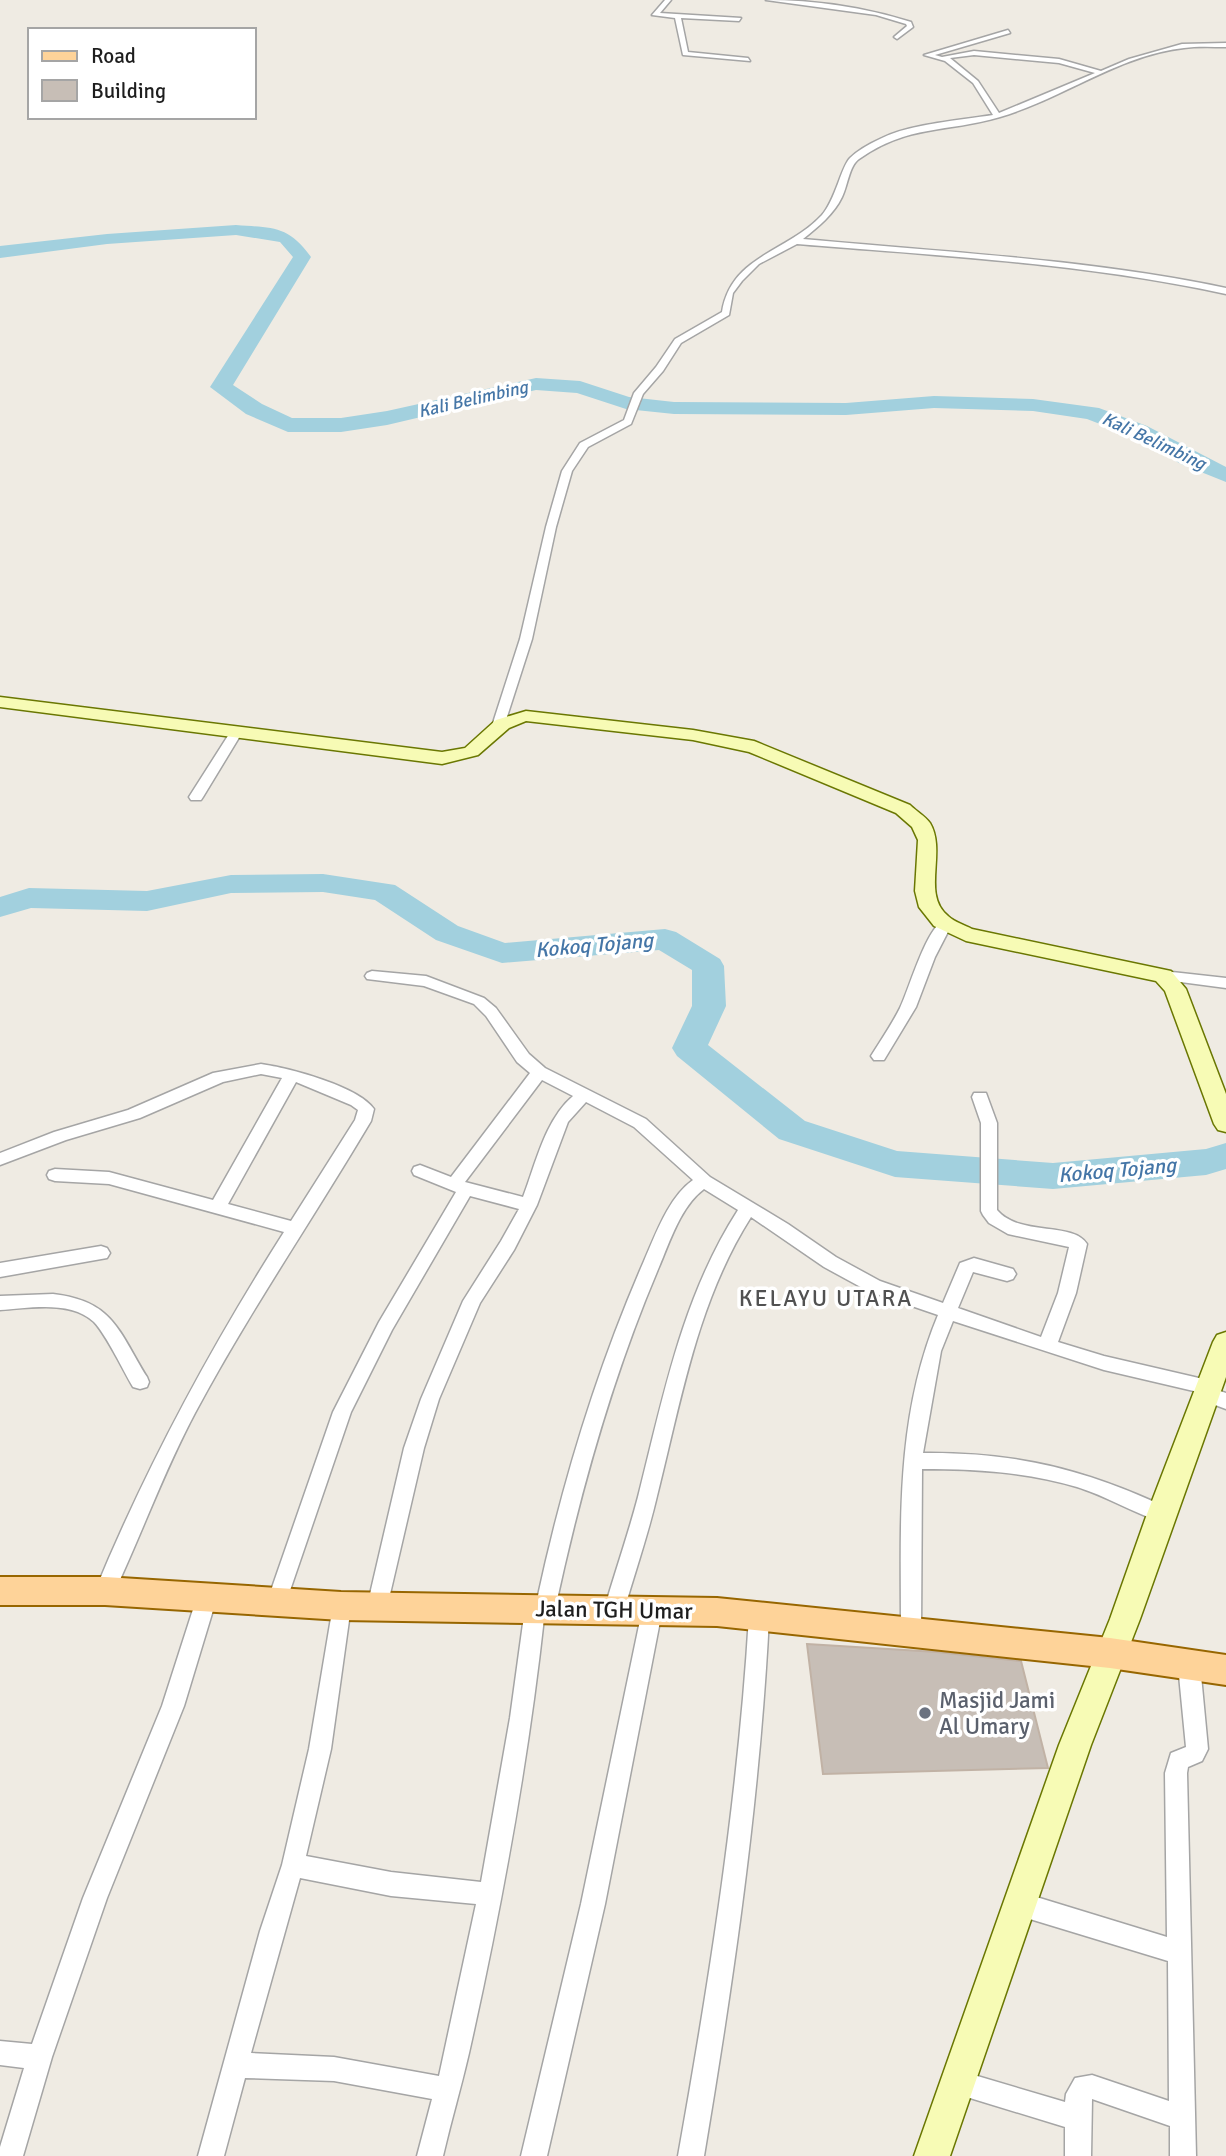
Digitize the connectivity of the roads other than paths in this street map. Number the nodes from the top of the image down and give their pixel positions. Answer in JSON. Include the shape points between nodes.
{"nodes":[{"id":1,"x":668,"y":0,"type":"edge"},
{"id":2,"x":769,"y":0,"type":"edge"},
{"id":3,"x":678,"y":17,"type":"junction"},
{"id":4,"x":739,"y":19,"type":"dead end"},
{"id":5,"x":1008,"y":32,"type":"dead end"},
{"id":6,"x":897,"y":37,"type":"dead end"},
{"id":7,"x":1226,"y":45,"type":"edge"},
{"id":8,"x":944,"y":59,"type":"junction"},
{"id":9,"x":748,"y":60,"type":"dead end"},
{"id":10,"x":1101,"y":73,"type":"junction"},
{"id":11,"x":997,"y":116,"type":"junction"},
{"id":12,"x":796,"y":241,"type":"junction"},
{"id":13,"x":1226,"y":291,"type":"edge"},
{"id":14,"x":639,"y":393,"type":"joint"},
{"id":15,"x":0,"y":702,"type":"edge"},
{"id":16,"x":498,"y":726,"type":"junction"},
{"id":17,"x":237,"y":731,"type":"junction"},
{"id":18,"x":196,"y":797,"type":"dead end"},
{"id":19,"x":944,"y":924,"type":"junction"},
{"id":20,"x":372,"y":976,"type":"dead end"},
{"id":21,"x":1163,"y":976,"type":"junction"},
{"id":22,"x":1226,"y":983,"type":"edge"},
{"id":23,"x":879,"y":1056,"type":"dead end"},
{"id":24,"x":292,"y":1073,"type":"junction"},
{"id":25,"x":539,"y":1073,"type":"junction"},
{"id":26,"x":584,"y":1095,"type":"junction"},
{"id":27,"x":980,"y":1097,"type":"dead end"},
{"id":28,"x":1222,"y":1117,"type":"edge"},
{"id":29,"x":0,"y":1159,"type":"edge"},
{"id":30,"x":420,"y":1171,"type":"dead end"},
{"id":31,"x":55,"y":1175,"type":"dead end"},
{"id":32,"x":704,"y":1181,"type":"junction"},
{"id":33,"x":460,"y":1187,"type":"junction"},
{"id":34,"x":529,"y":1205,"type":"junction"},
{"id":35,"x":218,"y":1206,"type":"junction"},
{"id":36,"x":748,"y":1207,"type":"junction"},
{"id":37,"x":294,"y":1228,"type":"junction"},
{"id":38,"x":100,"y":1253,"type":"dead end"},
{"id":39,"x":0,"y":1270,"type":"edge"},
{"id":40,"x":1007,"y":1274,"type":"dead end"},
{"id":41,"x":0,"y":1303,"type":"edge"},
{"id":42,"x":946,"y":1313,"type":"junction"},
{"id":43,"x":1226,"y":1342,"type":"edge"},
{"id":44,"x":1046,"y":1346,"type":"junction"},
{"id":45,"x":140,"y":1382,"type":"dead end"},
{"id":46,"x":1214,"y":1394,"type":"edge"},
{"id":47,"x":912,"y":1461,"type":"junction"},
{"id":48,"x":1161,"y":1514,"type":"junction"},
{"id":49,"x":0,"y":1591,"type":"edge"},
{"id":50,"x":105,"y":1591,"type":"junction"},
{"id":51,"x":207,"y":1597,"type":"junction"},
{"id":52,"x":277,"y":1602,"type":"junction"},
{"id":53,"x":341,"y":1606,"type":"junction"},
{"id":54,"x":377,"y":1607,"type":"junction"},
{"id":55,"x":540,"y":1609,"type":"junction"},
{"id":56,"x":614,"y":1610,"type":"junction"},
{"id":57,"x":652,"y":1611,"type":"junction"},
{"id":58,"x":760,"y":1617,"type":"junction"},
{"id":59,"x":911,"y":1633,"type":"junction"},
{"id":60,"x":1110,"y":1653,"type":"junction"},
{"id":61,"x":1189,"y":1665,"type":"junction"},
{"id":62,"x":1226,"y":1670,"type":"edge"},
{"id":63,"x":293,"y":1865,"type":"junction"},
{"id":64,"x":490,"y":1894,"type":"junction"},
{"id":65,"x":1020,"y":1904,"type":"junction"},
{"id":66,"x":1181,"y":1953,"type":"junction"},
{"id":67,"x":0,"y":2053,"type":"edge"},
{"id":68,"x":40,"y":2057,"type":"junction"},
{"id":69,"x":236,"y":2065,"type":"junction"},
{"id":70,"x":957,"y":2082,"type":"junction"},
{"id":71,"x":448,"y":2090,"type":"junction"},
{"id":72,"x":1077,"y":2118,"type":"junction"},
{"id":73,"x":1183,"y":2118,"type":"junction"},
{"id":74,"x":10,"y":2156,"type":"edge"},
{"id":75,"x":211,"y":2156,"type":"edge"},
{"id":76,"x":430,"y":2156,"type":"edge"},
{"id":77,"x":534,"y":2156,"type":"edge"},
{"id":78,"x":691,"y":2156,"type":"edge"},
{"id":79,"x":932,"y":2156,"type":"edge"},
{"id":80,"x":1078,"y":2156,"type":"edge"},
{"id":81,"x":1183,"y":2156,"type":"edge"}],
"edges":[{"from":1,"to":3,"type":"street","via":[[655,15]]},
{"from":2,"to":6,"type":"street","via":[[878,10],[909,23]]},
{"from":3,"to":4,"type":"street"},
{"from":3,"to":9,"type":"street","via":[[685,54]]},
{"from":5,"to":8,"type":"street","via":[[927,55]]},
{"from":7,"to":10,"type":"street","via":[[1182,46]]},
{"from":8,"to":10,"type":"street","via":[[982,54],[1059,61]]},
{"from":8,"to":11,"type":"street","via":[[976,82]]},
{"from":10,"to":11,"type":"street"},
{"from":11,"to":12,"type":"street","via":[[902,133],[856,157],[829,211]]},
{"from":12,"to":13,"type":"street","via":[[1098,268]]},
{"from":12,"to":14,"type":"street","via":[[756,262],[738,279],[729,293],[726,313],[678,341]]},
{"from":14,"to":16,"type":"street","via":[[628,422],[584,445],[567,471],[526,639]]},
{"from":15,"to":17,"type":"street"},
{"from":16,"to":17,"type":"street","via":[[482,747],[455,758]]},
{"from":16,"to":19,"type":"street","via":[[526,716],[723,740],[777,756],[903,809],[927,832],[925,904]]},
{"from":17,"to":18,"type":"street"},
{"from":19,"to":21,"type":"street","via":[[966,934]]},
{"from":19,"to":23,"type":"street","via":[[908,1007]]},
{"from":20,"to":25,"type":"street","via":[[426,981],[479,1001]]},
{"from":21,"to":22,"type":"street"},
{"from":21,"to":28,"type":"street","via":[[1178,995]]},
{"from":24,"to":29,"type":"street","via":[[261,1069],[219,1077],[154,1106]]},
{"from":24,"to":35,"type":"street"},
{"from":24,"to":37,"type":"street","via":[[363,1105],[367,1113]]},
{"from":25,"to":26,"type":"street"},
{"from":25,"to":33,"type":"street"},
{"from":26,"to":32,"type":"street","via":[[640,1123]]},
{"from":26,"to":34,"type":"street","via":[[560,1121]]},
{"from":27,"to":44,"type":"street","via":[[989,1123],[989,1211],[995,1221],[1078,1244],[1067,1293]]},
{"from":30,"to":33,"type":"street"},
{"from":31,"to":35,"type":"street","via":[[109,1178]]},
{"from":32,"to":36,"type":"street"},
{"from":32,"to":55,"type":"street","via":[[681,1202],[624,1330],[575,1476]]},
{"from":33,"to":34,"type":"street"},
{"from":33,"to":52,"type":"street","via":[[347,1400]]},
{"from":34,"to":54,"type":"street","via":[[472,1301],[430,1399]]},
{"from":35,"to":37,"type":"street"},
{"from":36,"to":42,"type":"street","via":[[853,1275]]},
{"from":36,"to":56,"type":"street","via":[[730,1235],[691,1326]]},
{"from":37,"to":50,"type":"street","via":[[188,1409]]},
{"from":38,"to":39,"type":"street"},
{"from":40,"to":42,"type":"street","via":[[974,1265],[966,1268]]},
{"from":41,"to":45,"type":"street","via":[[56,1300],[92,1310],[109,1329]]},
{"from":42,"to":44,"type":"street"},
{"from":42,"to":47,"type":"street","via":[[932,1351]]},
{"from":43,"to":46,"type":"street"},
{"from":44,"to":46,"type":"street"},
{"from":46,"to":48,"type":"street"},
{"from":47,"to":48,"type":"street","via":[[970,1462],[1070,1478]]},
{"from":47,"to":59,"type":"street"},
{"from":48,"to":60,"type":"street"},
{"from":49,"to":50,"type":"main road","name":"Jalan TGH Umar"},
{"from":50,"to":51,"type":"main road","name":"Jalan TGH Umar"},
{"from":51,"to":52,"type":"main road","name":"Jalan TGH Umar"},
{"from":51,"to":68,"type":"street","via":[[173,1706],[112,1852]]},
{"from":52,"to":53,"type":"main road","name":"Jalan TGH Umar"},
{"from":53,"to":54,"type":"main road","name":"Jalan TGH Umar"},
{"from":53,"to":63,"type":"street","via":[[320,1749]]},
{"from":54,"to":55,"type":"main road","name":"Jalan TGH Umar"},
{"from":55,"to":56,"type":"main road","name":"Jalan TGH Umar"},
{"from":55,"to":64,"type":"street"},
{"from":56,"to":57,"type":"main road","name":"Jalan TGH Umar"},
{"from":57,"to":58,"type":"main road","name":"Jalan TGH Umar"},
{"from":57,"to":77,"type":"street","via":[[593,1903]]},
{"from":58,"to":59,"type":"main road","name":"Jalan TGH Umar"},
{"from":58,"to":78,"type":"street","via":[[741,1826]]},
{"from":59,"to":60,"type":"main road","name":"Jalan TGH Umar"},
{"from":60,"to":61,"type":"main road","name":"Jalan TGH Umar"},
{"from":60,"to":65,"type":"street"},
{"from":61,"to":62,"type":"main road","name":"Jalan TGH Umar"},
{"from":61,"to":66,"type":"street","via":[[1197,1744],[1194,1754],[1177,1765]]},
{"from":63,"to":64,"type":"street","via":[[391,1884]]},
{"from":63,"to":69,"type":"street"},
{"from":64,"to":71,"type":"street"},
{"from":65,"to":66,"type":"street"},
{"from":65,"to":70,"type":"street"},
{"from":66,"to":73,"type":"street"},
{"from":67,"to":68,"type":"street"},
{"from":68,"to":74,"type":"street"},
{"from":69,"to":71,"type":"street","via":[[334,2069]]},
{"from":69,"to":75,"type":"street"},
{"from":70,"to":72,"type":"street"},
{"from":70,"to":79,"type":"street"},
{"from":71,"to":76,"type":"street"},
{"from":72,"to":73,"type":"street","via":[[1078,2094],[1084,2087]]},
{"from":72,"to":80,"type":"street"},
{"from":73,"to":81,"type":"street"}]}
